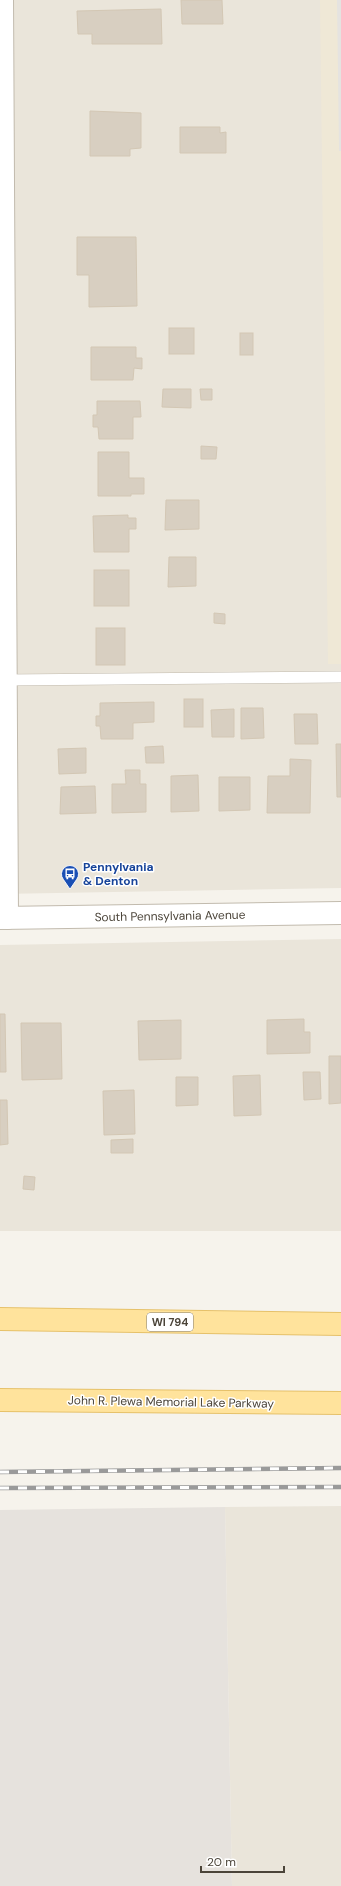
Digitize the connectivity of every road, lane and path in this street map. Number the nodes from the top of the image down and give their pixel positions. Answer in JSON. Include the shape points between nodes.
{"nodes":[{"id":1,"x":2,"y":0,"type":"edge"},
{"id":2,"x":341,"y":677,"type":"edge"},
{"id":3,"x":6,"y":680,"type":"junction"},
{"id":4,"x":341,"y":913,"type":"edge"},
{"id":5,"x":4,"y":918,"type":"edge"},
{"id":6,"x":0,"y":1320,"type":"edge"},
{"id":7,"x":341,"y":1324,"type":"edge"},
{"id":8,"x":0,"y":1400,"type":"edge"},
{"id":9,"x":341,"y":1403,"type":"edge"}],
"edges":[{"from":1,"to":3,"type":"street"},
{"from":2,"to":3,"type":"lane"},
{"from":3,"to":5,"type":"street"},
{"from":4,"to":5,"type":"street","name":"South Pennsylvania Avenue"},
{"from":6,"to":7,"type":"main road","number":"WI 794"},
{"from":8,"to":9,"type":"main road","name":"John R. Plewa Memorial Lake Parkway"}]}
